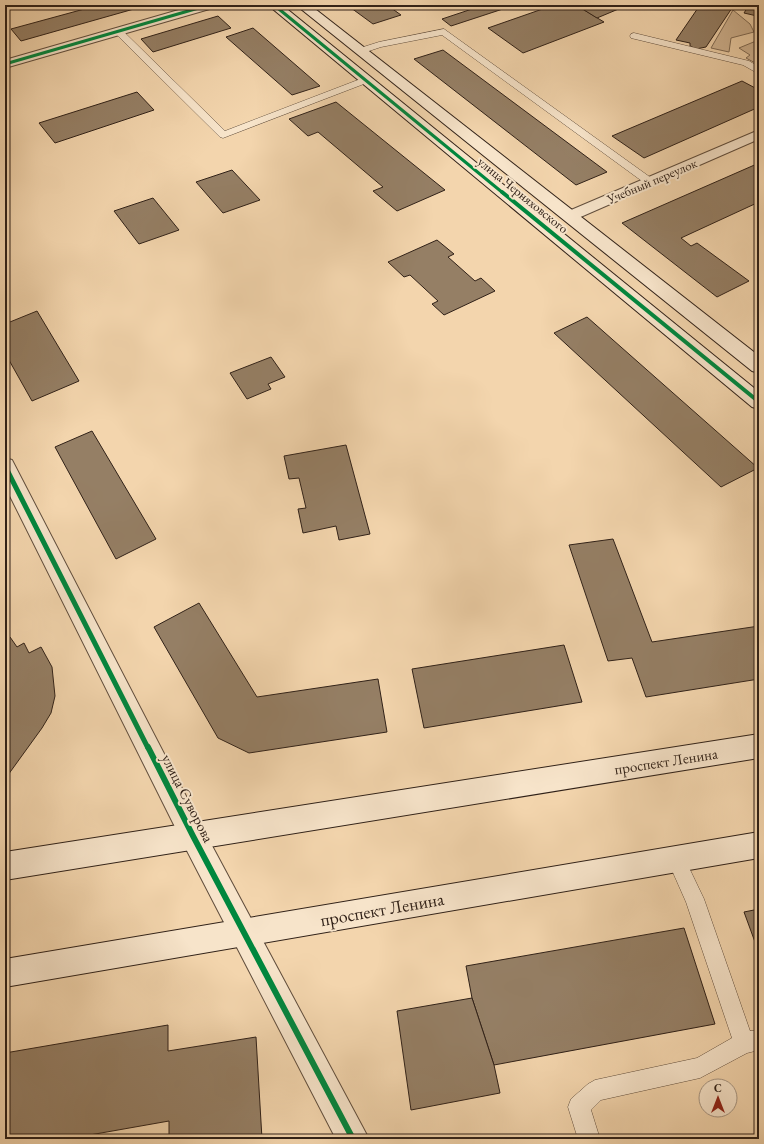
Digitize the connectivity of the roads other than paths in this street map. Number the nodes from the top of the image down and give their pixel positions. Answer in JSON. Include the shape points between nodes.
{"nodes":[{"id":1,"x":209,"y":5,"type":"edge"},
{"id":2,"x":274,"y":5,"type":"edge"},
{"id":3,"x":302,"y":5,"type":"edge"},
{"id":4,"x":118,"y":31,"type":"junction"},
{"id":5,"x":634,"y":36,"type":"dead end"},
{"id":6,"x":360,"y":51,"type":"junction"},
{"id":7,"x":5,"y":64,"type":"edge"},
{"id":8,"x":759,"y":70,"type":"edge"},
{"id":9,"x":366,"y":80,"type":"junction"},
{"id":10,"x":759,"y":134,"type":"edge"},
{"id":11,"x":650,"y":182,"type":"junction"},
{"id":12,"x":570,"y":216,"type":"junction"},
{"id":13,"x":544,"y":227,"type":"junction"},
{"id":14,"x":759,"y":366,"type":"edge"},
{"id":15,"x":759,"y":402,"type":"edge"},
{"id":16,"x":5,"y":466,"type":"edge"},
{"id":17,"x":759,"y":746,"type":"edge"},
{"id":18,"x":193,"y":836,"type":"junction"},
{"id":19,"x":759,"y":845,"type":"edge"},
{"id":20,"x":676,"y":859,"type":"junction"},
{"id":21,"x":5,"y":866,"type":"edge"},
{"id":22,"x":245,"y":932,"type":"junction"},
{"id":23,"x":5,"y":973,"type":"edge"},
{"id":24,"x":752,"y":1042,"type":"edge"},
{"id":25,"x":353,"y":1139,"type":"edge"},
{"id":26,"x":589,"y":1139,"type":"edge"}],
"edges":[{"from":1,"to":4,"type":"street"},
{"from":2,"to":9,"type":"street","name":"улица Черняховского"},
{"from":3,"to":6,"type":"street"},
{"from":4,"to":7,"type":"street"},
{"from":4,"to":9,"type":"lane","via":[[223,135]]},
{"from":5,"to":8,"type":"lane","via":[[746,63]]},
{"from":6,"to":11,"type":"lane","via":[[444,32]]},
{"from":6,"to":12,"type":"street"},
{"from":9,"to":13,"type":"street","name":"улица Черняховского"},
{"from":10,"to":11,"type":"street","name":"Учебный переулок"},
{"from":11,"to":12,"type":"street","name":"Учебный переулок"},
{"from":12,"to":13,"type":"street","name":"Учебный переулок"},
{"from":12,"to":14,"type":"street"},
{"from":13,"to":15,"type":"street","name":"улица Черняховского"},
{"from":16,"to":18,"type":"street","name":"улица Суворова"},
{"from":17,"to":18,"type":"street","name":"проспект Ленина"},
{"from":18,"to":21,"type":"street","name":"проспект Ленина"},
{"from":18,"to":22,"type":"street","name":"улица Суворова"},
{"from":19,"to":20,"type":"street","name":"проспект Ленина"},
{"from":20,"to":22,"type":"street","name":"проспект Ленина"},
{"from":20,"to":24,"type":"lane","via":[[695,899]]},
{"from":22,"to":23,"type":"street","name":"проспект Ленина"},
{"from":22,"to":25,"type":"street","name":"улица Суворова"},
{"from":24,"to":26,"type":"lane","via":[[700,1068],[595,1091],[578,1107]]}]}
